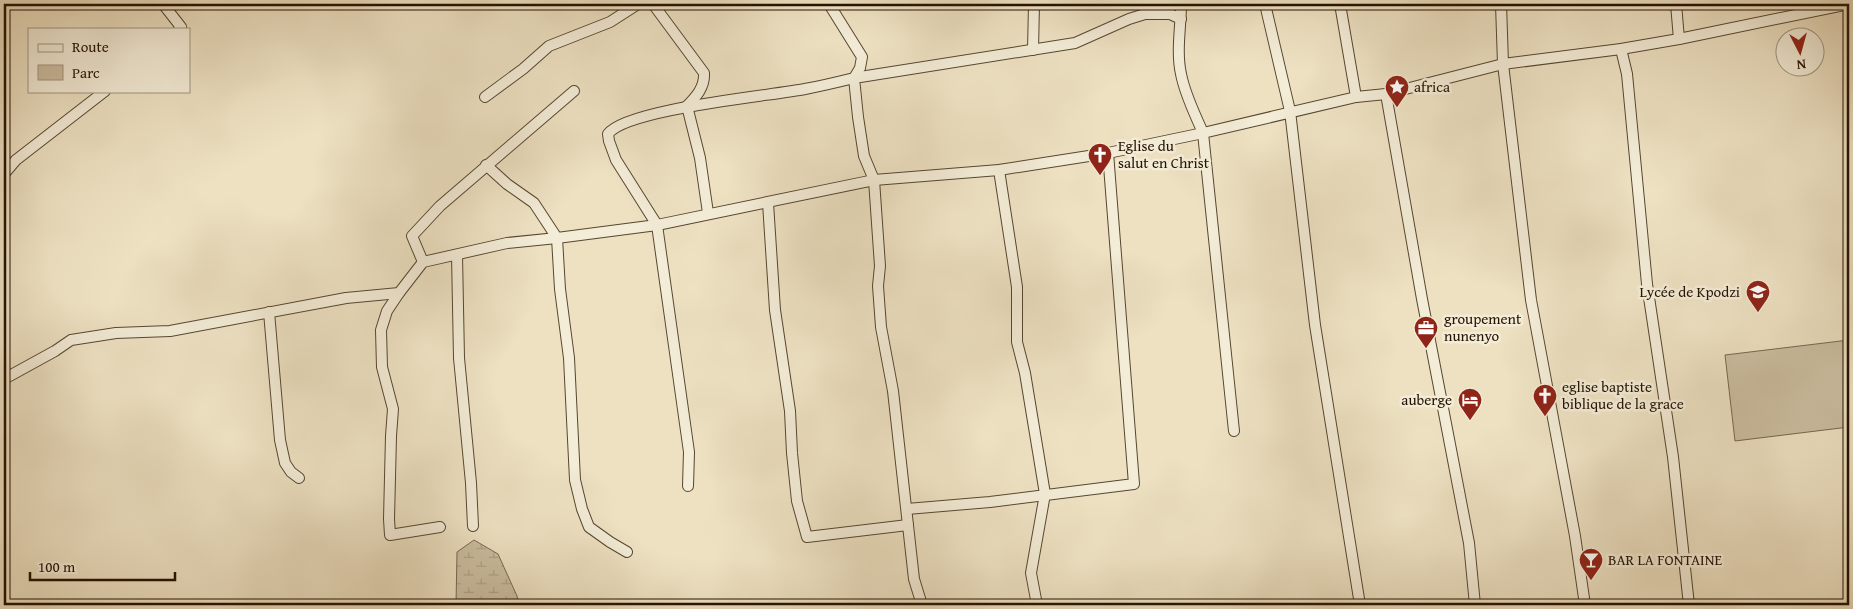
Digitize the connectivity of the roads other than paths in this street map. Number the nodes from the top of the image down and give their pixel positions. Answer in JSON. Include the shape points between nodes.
{"nodes":[{"id":1,"x":163,"y":4,"type":"edge"},
{"id":2,"x":638,"y":4,"type":"edge"},
{"id":3,"x":653,"y":4,"type":"edge"},
{"id":4,"x":829,"y":4,"type":"edge"},
{"id":5,"x":1034,"y":4,"type":"edge"},
{"id":6,"x":1181,"y":4,"type":"edge"},
{"id":7,"x":1265,"y":4,"type":"edge"},
{"id":8,"x":1340,"y":4,"type":"edge"},
{"id":9,"x":1501,"y":4,"type":"edge"},
{"id":10,"x":1676,"y":4,"type":"edge"},
{"id":11,"x":1849,"y":4,"type":"edge"},
{"id":12,"x":1180,"y":19,"type":"junction"},
{"id":13,"x":180,"y":28,"type":"edge"},
{"id":14,"x":1679,"y":39,"type":"junction"},
{"id":15,"x":1621,"y":49,"type":"junction"},
{"id":16,"x":1034,"y":50,"type":"junction"},
{"id":17,"x":1503,"y":64,"type":"junction"},
{"id":18,"x":854,"y":78,"type":"junction"},
{"id":19,"x":574,"y":91,"type":"dead end"},
{"id":20,"x":104,"y":92,"type":"edge"},
{"id":21,"x":1386,"y":94,"type":"junction"},
{"id":22,"x":484,"y":97,"type":"dead end"},
{"id":23,"x":1356,"y":97,"type":"junction"},
{"id":24,"x":687,"y":106,"type":"junction"},
{"id":25,"x":1290,"y":111,"type":"junction"},
{"id":26,"x":1202,"y":133,"type":"junction"},
{"id":27,"x":1108,"y":152,"type":"junction"},
{"id":28,"x":486,"y":165,"type":"junction"},
{"id":29,"x":999,"y":170,"type":"junction"},
{"id":30,"x":4,"y":174,"type":"edge"},
{"id":31,"x":874,"y":180,"type":"junction"},
{"id":32,"x":768,"y":203,"type":"junction"},
{"id":33,"x":708,"y":213,"type":"junction"},
{"id":34,"x":657,"y":225,"type":"junction"},
{"id":35,"x":557,"y":238,"type":"junction"},
{"id":36,"x":457,"y":255,"type":"junction"},
{"id":37,"x":423,"y":262,"type":"junction"},
{"id":38,"x":399,"y":292,"type":"junction"},
{"id":39,"x":269,"y":312,"type":"junction"},
{"id":40,"x":4,"y":379,"type":"edge"},
{"id":41,"x":1234,"y":431,"type":"dead end"},
{"id":42,"x":299,"y":478,"type":"dead end"},
{"id":43,"x":688,"y":486,"type":"dead end"},
{"id":44,"x":1045,"y":494,"type":"junction"},
{"id":45,"x":907,"y":509,"type":"junction"},
{"id":46,"x":908,"y":525,"type":"junction"},
{"id":47,"x":473,"y":526,"type":"dead end"},
{"id":48,"x":440,"y":527,"type":"dead end"},
{"id":49,"x":627,"y":552,"type":"dead end"},
{"id":50,"x":922,"y":605,"type":"edge"},
{"id":51,"x":1037,"y":605,"type":"edge"},
{"id":52,"x":1360,"y":605,"type":"edge"},
{"id":53,"x":1475,"y":605,"type":"edge"},
{"id":54,"x":1585,"y":605,"type":"edge"},
{"id":55,"x":1688,"y":605,"type":"edge"}],
"edges":[{"from":1,"to":13,"type":"street"},
{"from":2,"to":22,"type":"street","via":[[610,22],[549,46]]},
{"from":3,"to":24,"type":"street","via":[[704,73],[705,82]]},
{"from":4,"to":18,"type":"street","via":[[862,57]]},
{"from":5,"to":16,"type":"street"},
{"from":6,"to":12,"type":"street"},
{"from":7,"to":25,"type":"street"},
{"from":8,"to":23,"type":"street"},
{"from":9,"to":17,"type":"street"},
{"from":10,"to":14,"type":"street"},
{"from":11,"to":14,"type":"street"},
{"from":12,"to":16,"type":"street","via":[[1170,14],[1145,14],[1075,44]]},
{"from":12,"to":26,"type":"street","via":[[1180,73]]},
{"from":14,"to":15,"type":"street"},
{"from":15,"to":17,"type":"street"},
{"from":15,"to":55,"type":"street","via":[[1627,74],[1647,284],[1673,457]]},
{"from":16,"to":18,"type":"street"},
{"from":17,"to":21,"type":"street"},
{"from":17,"to":54,"type":"street","via":[[1531,300]]},
{"from":18,"to":24,"type":"street","via":[[805,89]]},
{"from":18,"to":31,"type":"street","via":[[864,156]]},
{"from":19,"to":28,"type":"street"},
{"from":20,"to":30,"type":"street","via":[[16,160]]},
{"from":21,"to":23,"type":"street"},
{"from":21,"to":53,"type":"street","via":[[1469,543]]},
{"from":23,"to":25,"type":"street"},
{"from":24,"to":33,"type":"street","via":[[700,158]]},
{"from":24,"to":34,"type":"street","via":[[633,120],[608,134],[616,160]]},
{"from":25,"to":26,"type":"street"},
{"from":25,"to":52,"type":"street","via":[[1315,325]]},
{"from":26,"to":27,"type":"street"},
{"from":26,"to":41,"type":"street"},
{"from":27,"to":29,"type":"street"},
{"from":27,"to":44,"type":"street","via":[[1134,484]]},
{"from":28,"to":35,"type":"street","via":[[534,203]]},
{"from":28,"to":37,"type":"street","via":[[412,236]]},
{"from":29,"to":31,"type":"street"},
{"from":29,"to":44,"type":"street","via":[[1017,287],[1017,342]]},
{"from":31,"to":32,"type":"street"},
{"from":31,"to":45,"type":"street","via":[[881,327],[893,391]]},
{"from":32,"to":33,"type":"street"},
{"from":32,"to":46,"type":"street","via":[[775,310],[790,412],[797,501],[807,537]]},
{"from":33,"to":34,"type":"street"},
{"from":34,"to":35,"type":"street"},
{"from":34,"to":43,"type":"street","via":[[689,452]]},
{"from":35,"to":36,"type":"street","via":[[507,243]]},
{"from":35,"to":49,"type":"street","via":[[577,489],[589,527]]},
{"from":36,"to":37,"type":"street"},
{"from":36,"to":47,"type":"street","via":[[460,358]]},
{"from":37,"to":38,"type":"street"},
{"from":38,"to":39,"type":"street"},
{"from":38,"to":48,"type":"street","via":[[387,311],[381,330],[382,367],[393,409],[390,535]]},
{"from":39,"to":40,"type":"street","via":[[170,330],[71,340]]},
{"from":39,"to":42,"type":"street","via":[[284,463]]},
{"from":44,"to":45,"type":"street"},
{"from":44,"to":51,"type":"street","via":[[1031,573]]},
{"from":45,"to":46,"type":"street"},
{"from":46,"to":50,"type":"street","via":[[914,579]]}]}
